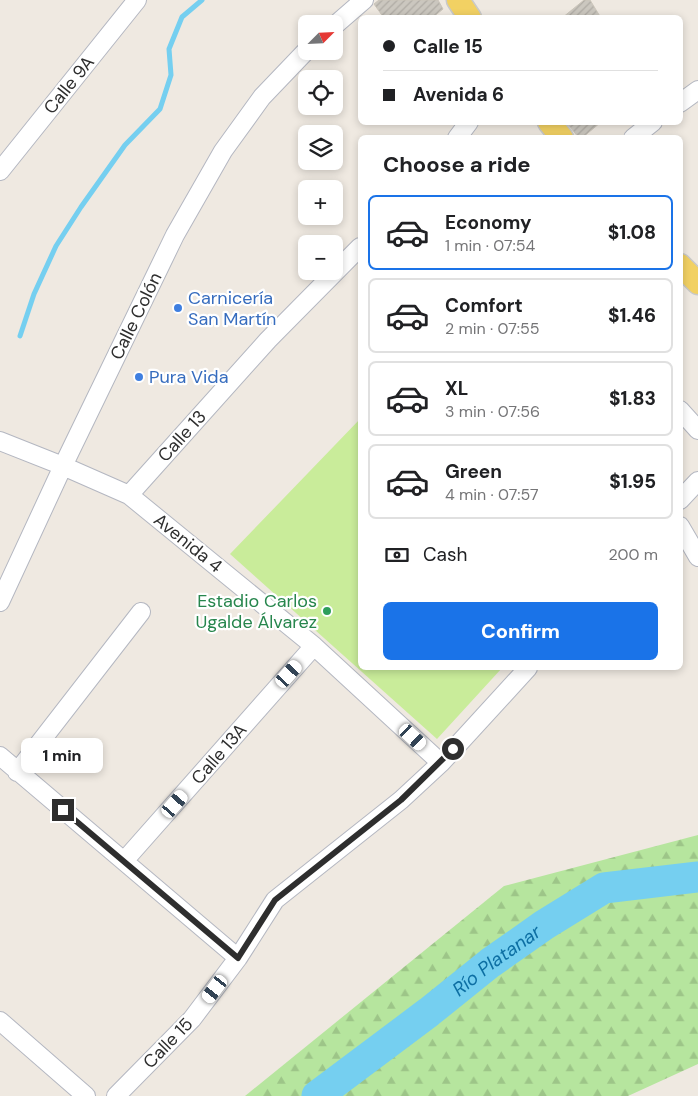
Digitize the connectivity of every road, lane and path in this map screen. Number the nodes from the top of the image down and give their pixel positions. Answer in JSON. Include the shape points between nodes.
{"nodes":[{"id":1,"x":137,"y":0,"type":"edge"},
{"id":2,"x":364,"y":0,"type":"edge"},
{"id":3,"x":458,"y":0,"type":"edge"},
{"id":4,"x":468,"y":15,"type":"edge"},
{"id":5,"x":343,"y":18,"type":"edge"},
{"id":6,"x":298,"y":59,"type":"edge"},
{"id":7,"x":698,"y":90,"type":"edge"},
{"id":8,"x":683,"y":101,"type":"edge"},
{"id":9,"x":467,"y":125,"type":"edge"},
{"id":10,"x":551,"y":125,"type":"edge"},
{"id":11,"x":650,"y":125,"type":"edge"},
{"id":12,"x":458,"y":135,"type":"edge"},
{"id":13,"x":560,"y":135,"type":"edge"},
{"id":14,"x":637,"y":135,"type":"edge"},
{"id":15,"x":0,"y":171,"type":"edge"},
{"id":16,"x":358,"y":249,"type":"edge"},
{"id":17,"x":683,"y":268,"type":"edge"},
{"id":18,"x":698,"y":283,"type":"edge"},
{"id":19,"x":683,"y":413,"type":"edge"},
{"id":20,"x":698,"y":430,"type":"edge"},
{"id":21,"x":0,"y":441,"type":"edge"},
{"id":22,"x":63,"y":466,"type":"junction"},
{"id":23,"x":696,"y":487,"type":"edge"},
{"id":24,"x":129,"y":495,"type":"junction"},
{"id":25,"x":683,"y":498,"type":"edge"},
{"id":26,"x":683,"y":531,"type":"edge"},
{"id":27,"x":698,"y":557,"type":"edge"},
{"id":28,"x":0,"y":602,"type":"edge"},
{"id":29,"x":141,"y":612,"type":"dead end"},
{"id":30,"x":314,"y":646,"type":"junction"},
{"id":31,"x":526,"y":670,"type":"edge"},
{"id":32,"x":0,"y":756,"type":"edge"},
{"id":33,"x":441,"y":763,"type":"junction"},
{"id":34,"x":17,"y":772,"type":"junction"},
{"id":35,"x":124,"y":862,"type":"junction"},
{"id":36,"x":238,"y":958,"type":"junction"},
{"id":37,"x":0,"y":1021,"type":"edge"},
{"id":38,"x":86,"y":1096,"type":"edge"},
{"id":39,"x":116,"y":1096,"type":"edge"}],
"edges":[{"from":1,"to":15,"type":"street","name":"Calle 9A"},
{"from":2,"to":5,"type":"street"},
{"from":3,"to":4,"type":"main road"},
{"from":6,"to":22,"type":"street","name":"Calle Colón","via":[[262,97],[223,151],[175,235]]},
{"from":7,"to":8,"type":"street"},
{"from":9,"to":12,"type":"street"},
{"from":10,"to":13,"type":"main road"},
{"from":11,"to":14,"type":"street"},
{"from":16,"to":24,"type":"street","name":"Calle 13","via":[[268,340]]},
{"from":17,"to":18,"type":"main road"},
{"from":19,"to":20,"type":"street"},
{"from":21,"to":22,"type":"street","name":"Avenida 4"},
{"from":22,"to":24,"type":"street","name":"Avenida 4"},
{"from":22,"to":28,"type":"street","name":"Calle Colón"},
{"from":23,"to":25,"type":"street"},
{"from":24,"to":30,"type":"street","name":"Avenida 4"},
{"from":26,"to":27,"type":"street"},
{"from":29,"to":34,"type":"street"},
{"from":30,"to":33,"type":"street","name":"Avenida 4"},
{"from":30,"to":35,"type":"street","name":"Calle 13A"},
{"from":31,"to":33,"type":"street","name":"Calle 15"},
{"from":32,"to":34,"type":"street"},
{"from":33,"to":36,"type":"street","name":"Calle 15","via":[[401,800],[275,900]]},
{"from":34,"to":35,"type":"street"},
{"from":35,"to":36,"type":"street"},
{"from":36,"to":39,"type":"street","name":"Calle 15","via":[[192,1019]]},
{"from":37,"to":38,"type":"street"}]}
